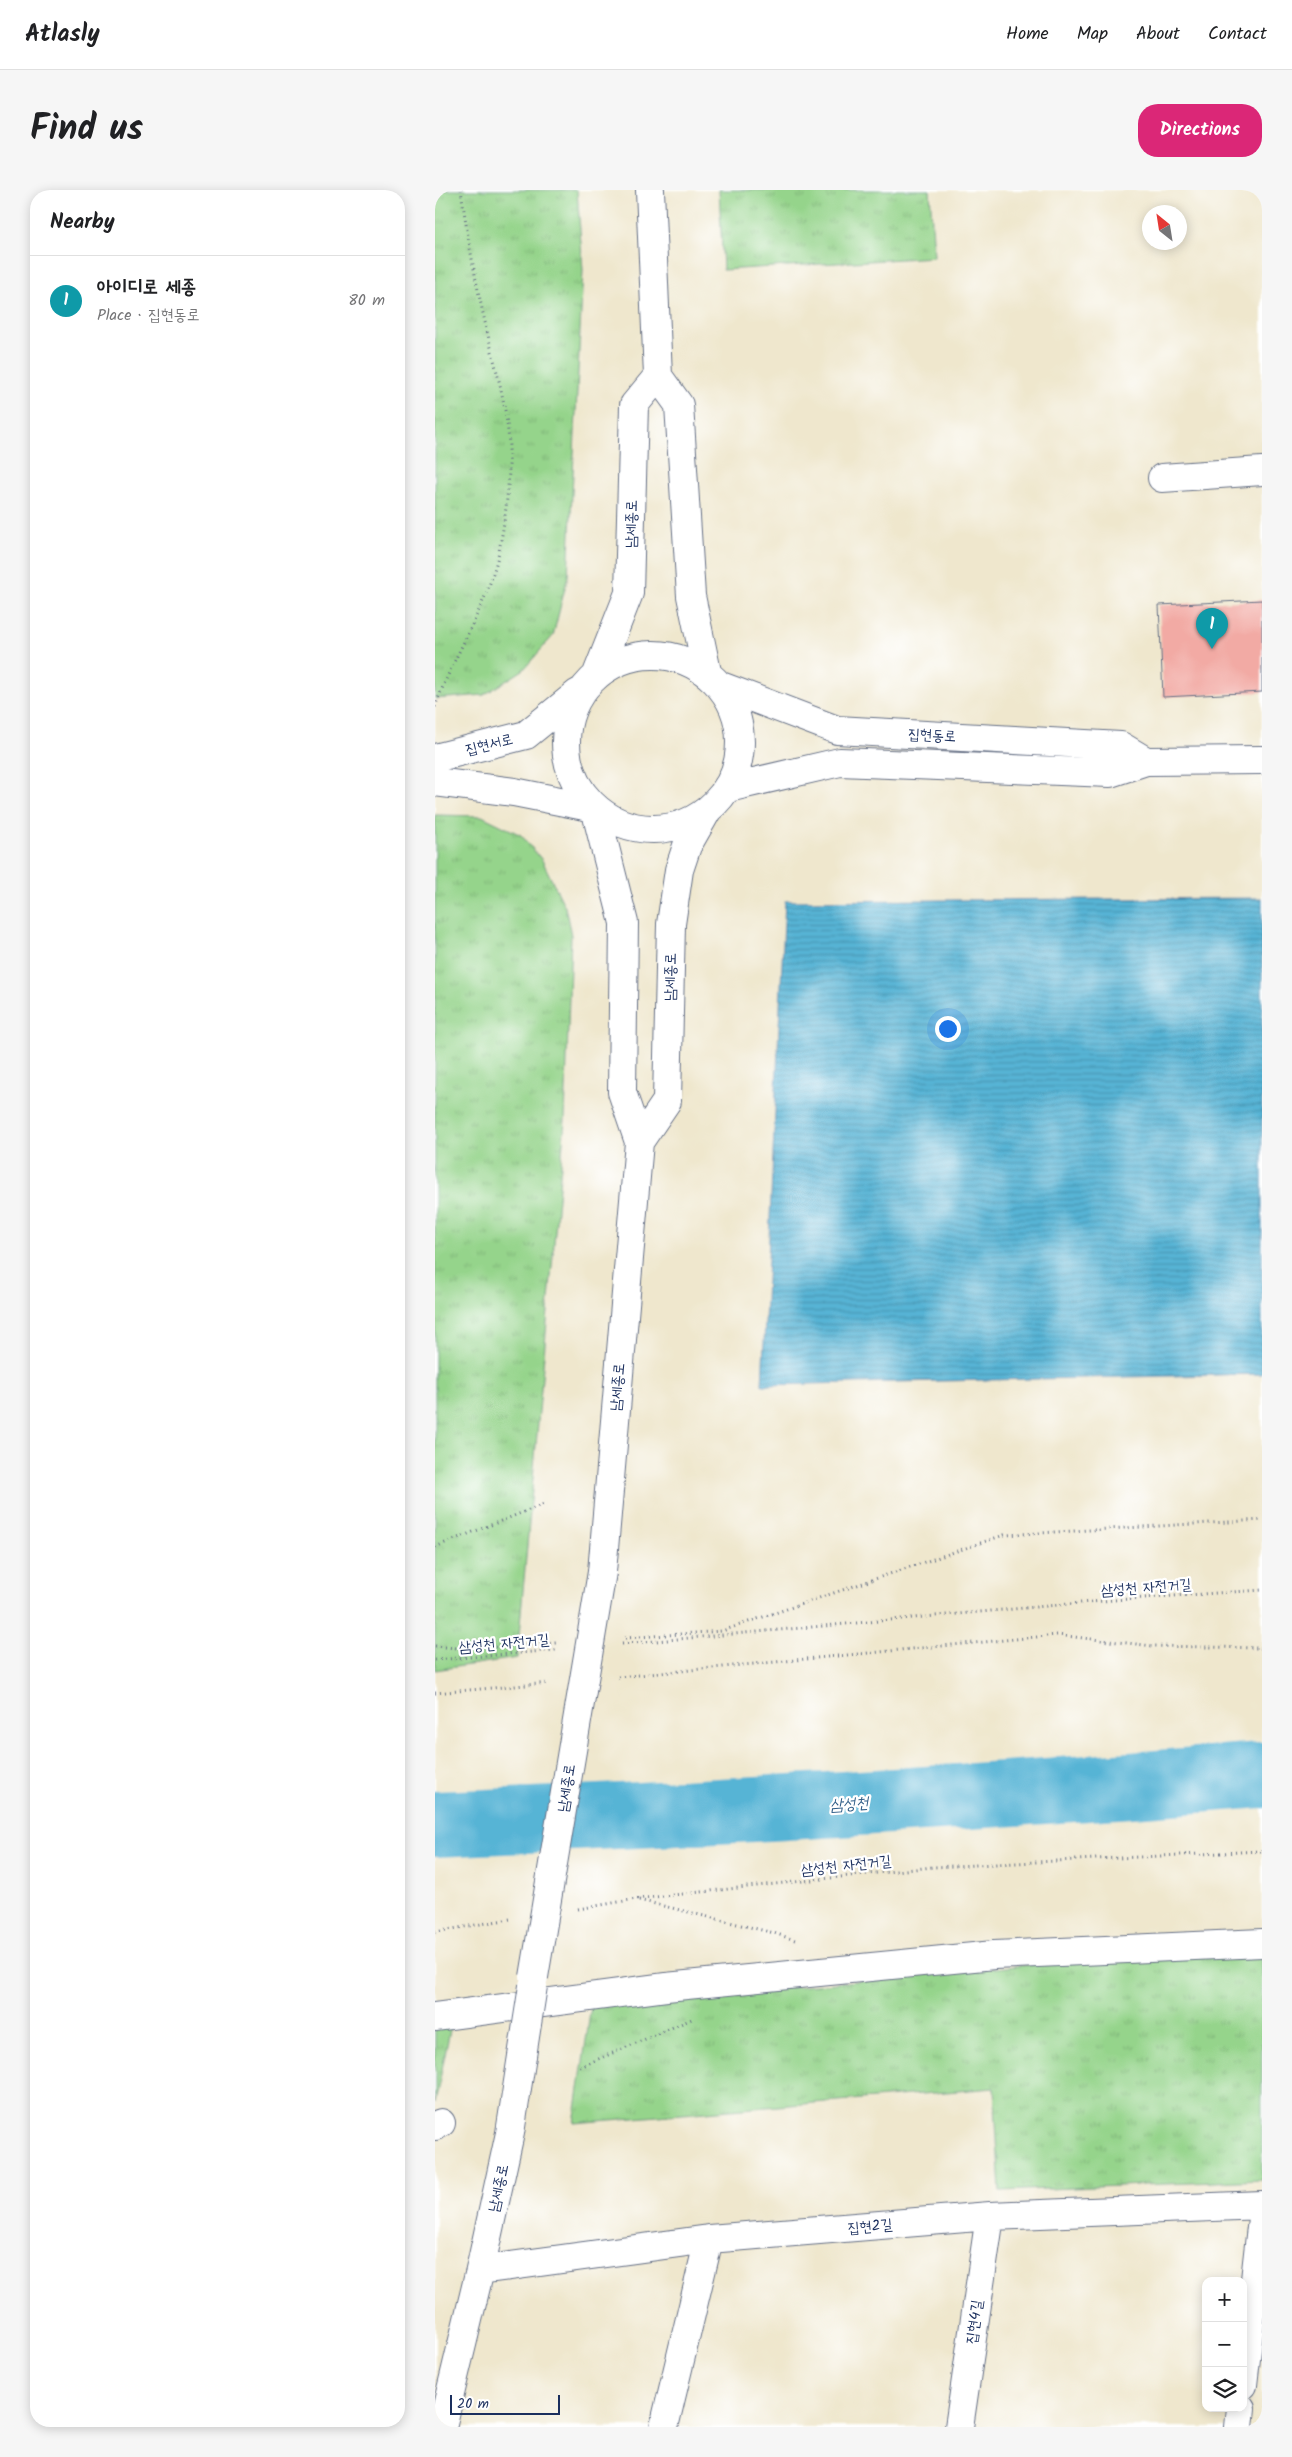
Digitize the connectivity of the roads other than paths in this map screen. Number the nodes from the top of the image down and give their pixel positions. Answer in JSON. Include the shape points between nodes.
{"nodes":[{"id":1,"x":650,"y":190,"type":"edge"},
{"id":2,"x":658,"y":376,"type":"junction"},
{"id":3,"x":1262,"y":471,"type":"edge"},
{"id":4,"x":1162,"y":478,"type":"dead end"},
{"id":5,"x":714,"y":679,"type":"junction"},
{"id":6,"x":592,"y":680,"type":"junction"},
{"id":7,"x":435,"y":758,"type":"edge"},
{"id":8,"x":1262,"y":760,"type":"edge"},
{"id":9,"x":1146,"y":761,"type":"junction"},
{"id":10,"x":435,"y":782,"type":"edge"},
{"id":11,"x":728,"y":788,"type":"junction"},
{"id":12,"x":595,"y":808,"type":"junction"},
{"id":13,"x":707,"y":811,"type":"junction"},
{"id":14,"x":639,"y":1142,"type":"junction"},
{"id":15,"x":1262,"y":1943,"type":"edge"},
{"id":16,"x":435,"y":2017,"type":"edge"},
{"id":17,"x":1262,"y":2205,"type":"edge"},
{"id":18,"x":990,"y":2216,"type":"junction"},
{"id":19,"x":1262,"y":2218,"type":"edge"},
{"id":20,"x":709,"y":2240,"type":"junction"},
{"id":21,"x":480,"y":2270,"type":"junction"},
{"id":22,"x":1245,"y":2367,"type":"edge"},
{"id":23,"x":1241,"y":2412,"type":"edge"},
{"id":24,"x":442,"y":2427,"type":"edge"},
{"id":25,"x":664,"y":2427,"type":"edge"},
{"id":26,"x":959,"y":2427,"type":"edge"},
{"id":27,"x":1239,"y":2427,"type":"edge"}],
"edges":[{"from":1,"to":2,"type":"street"},
{"from":2,"to":5,"type":"street","via":[[679,405],[691,596]]},
{"from":2,"to":6,"type":"street","name":"남세종로","via":[[634,405],[629,593]]},
{"from":3,"to":4,"type":"street"},
{"from":5,"to":6,"type":"street","via":[[690,662],[651,654],[632,656],[613,664]]},
{"from":5,"to":9,"type":"street","name":"집현동로","via":[[837,730],[1121,746]]},
{"from":5,"to":11,"type":"street","via":[[732,702],[739,721],[739,760]]},
{"from":6,"to":7,"type":"street","name":"집현서로","via":[[525,735]]},
{"from":6,"to":12,"type":"street","via":[[577,698],[566,726],[566,756],[576,785]]},
{"from":8,"to":9,"type":"street","name":"집현동로"},
{"from":9,"to":11,"type":"street","name":"집현동로","via":[[1110,773],[839,762]]},
{"from":10,"to":12,"type":"street","via":[[513,792]]},
{"from":11,"to":13,"type":"street"},
{"from":12,"to":13,"type":"street","via":[[621,824],[651,830],[681,825]]},
{"from":12,"to":14,"type":"street","name":"남세종로","via":[[623,923],[622,1092]]},
{"from":13,"to":14,"type":"street","name":"남세종로","via":[[687,846],[673,906],[667,1102]]},
{"from":14,"to":21,"type":"street","name":"남세종로","bridge":true,"via":[[601,1572],[510,2133]]},
{"from":15,"to":16,"type":"street","via":[[994,1955],[666,1987]]},
{"from":17,"to":18,"type":"street","name":"집현2길"},
{"from":18,"to":20,"type":"street","name":"집현2길"},
{"from":18,"to":26,"type":"street","name":"집현4길"},
{"from":19,"to":22,"type":"street"},
{"from":20,"to":21,"type":"street","name":"집현2길"},
{"from":20,"to":25,"type":"street"},
{"from":21,"to":24,"type":"street","name":"남세종로"},
{"from":23,"to":27,"type":"street"}]}
